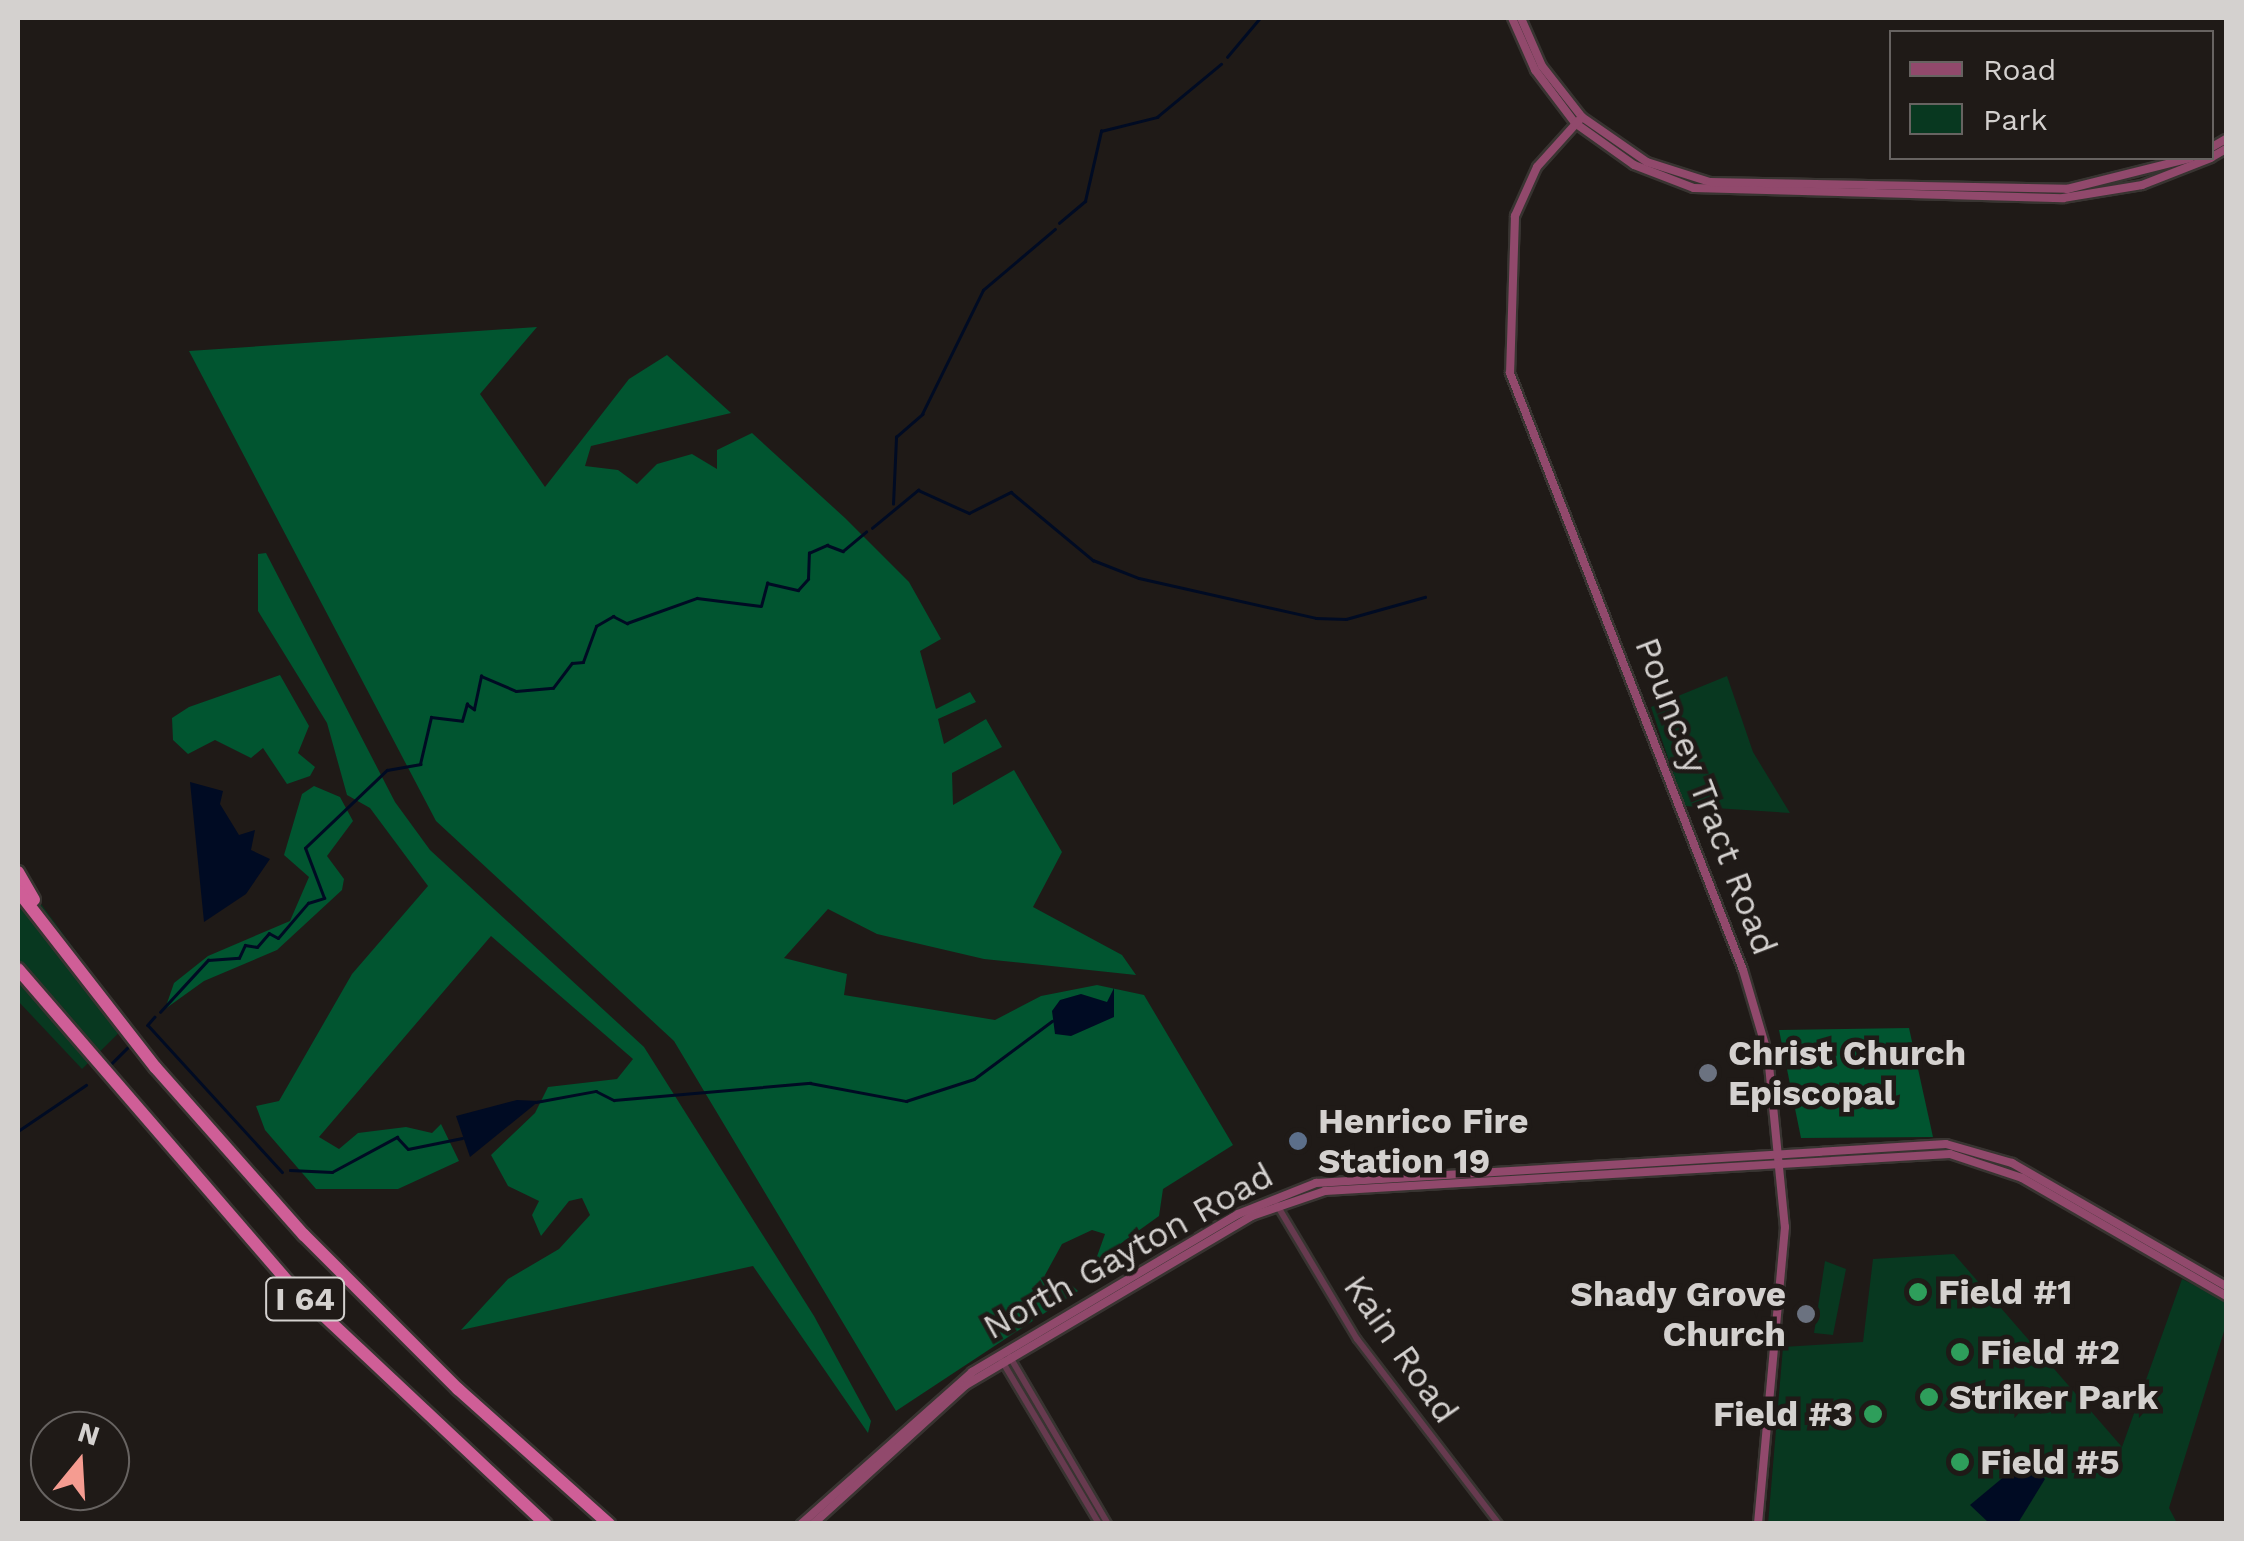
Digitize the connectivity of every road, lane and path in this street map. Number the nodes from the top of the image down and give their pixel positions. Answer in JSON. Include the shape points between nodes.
{"nodes":[{"id":1,"x":1512,"y":18,"type":"edge"},
{"id":2,"x":1521,"y":18,"type":"edge"},
{"id":3,"x":1579,"y":120,"type":"junction"},
{"id":4,"x":2182,"y":160,"type":"edge"},
{"id":5,"x":2204,"y":160,"type":"edge"},
{"id":6,"x":18,"y":872,"type":"edge"},
{"id":7,"x":18,"y":890,"type":"edge"},
{"id":8,"x":50,"y":934,"type":"junction"},
{"id":9,"x":18,"y":969,"type":"edge"},
{"id":10,"x":1782,"y":1150,"type":"junction"},
{"id":11,"x":1782,"y":1161,"type":"junction"},
{"id":12,"x":1274,"y":1201,"type":"junction"},
{"id":13,"x":2226,"y":1286,"type":"edge"},
{"id":14,"x":2226,"y":1296,"type":"edge"},
{"id":15,"x":1005,"y":1357,"type":"junction"},
{"id":16,"x":546,"y":1524,"type":"edge"},
{"id":17,"x":609,"y":1524,"type":"edge"},
{"id":18,"x":801,"y":1524,"type":"edge"},
{"id":19,"x":813,"y":1524,"type":"edge"},
{"id":20,"x":1099,"y":1524,"type":"edge"},
{"id":21,"x":1108,"y":1524,"type":"edge"},
{"id":22,"x":1499,"y":1524,"type":"edge"},
{"id":23,"x":1758,"y":1524,"type":"edge"}],
"edges":[{"from":1,"to":3,"type":"main road","via":[[1534,70]]},
{"from":2,"to":3,"type":"main road","via":[[1542,66]]},
{"from":3,"to":4,"type":"main road","via":[[1647,162],[1724,184],[2067,189]]},
{"from":3,"to":5,"type":"main road","via":[[1648,172],[1729,193],[2077,197],[2142,185]]},
{"from":3,"to":10,"type":"main road","name":"Pouncey Tract Road","via":[[1537,167],[1514,216],[1510,374],[1746,979]]},
{"from":6,"to":8,"type":"highway"},
{"from":7,"to":8,"type":"highway","number":"I 64"},
{"from":8,"to":17,"type":"highway","number":"I 64","via":[[304,1235],[458,1389]]},
{"from":9,"to":16,"type":"highway","number":"I 64","via":[[288,1282]]},
{"from":10,"to":11,"type":"main road","name":"Pouncey Tract Road"},
{"from":10,"to":12,"type":"main road","name":"North Gayton Road","via":[[1334,1181]]},
{"from":10,"to":13,"type":"main road","name":"North Gayton Road","via":[[1930,1142],[1980,1150]]},
{"from":11,"to":12,"type":"main road","name":"North Gayton Road","via":[[1342,1189]]},
{"from":11,"to":14,"type":"main road","name":"North Gayton Road","via":[[1934,1153],[1977,1159]]},
{"from":11,"to":23,"type":"main road","name":"Pouncey Tract Road","via":[[1784,1255]]},
{"from":12,"to":15,"type":"main road","name":"North Gayton Road"},
{"from":12,"to":22,"type":"street","name":"Kain Road","via":[[1357,1339]]},
{"from":15,"to":18,"type":"main road","name":"North Gayton Road","via":[[917,1412]]},
{"from":15,"to":19,"type":"main road","name":"North Gayton Road","via":[[926,1416]]},
{"from":15,"to":20,"type":"street"},
{"from":15,"to":21,"type":"street"}]}
